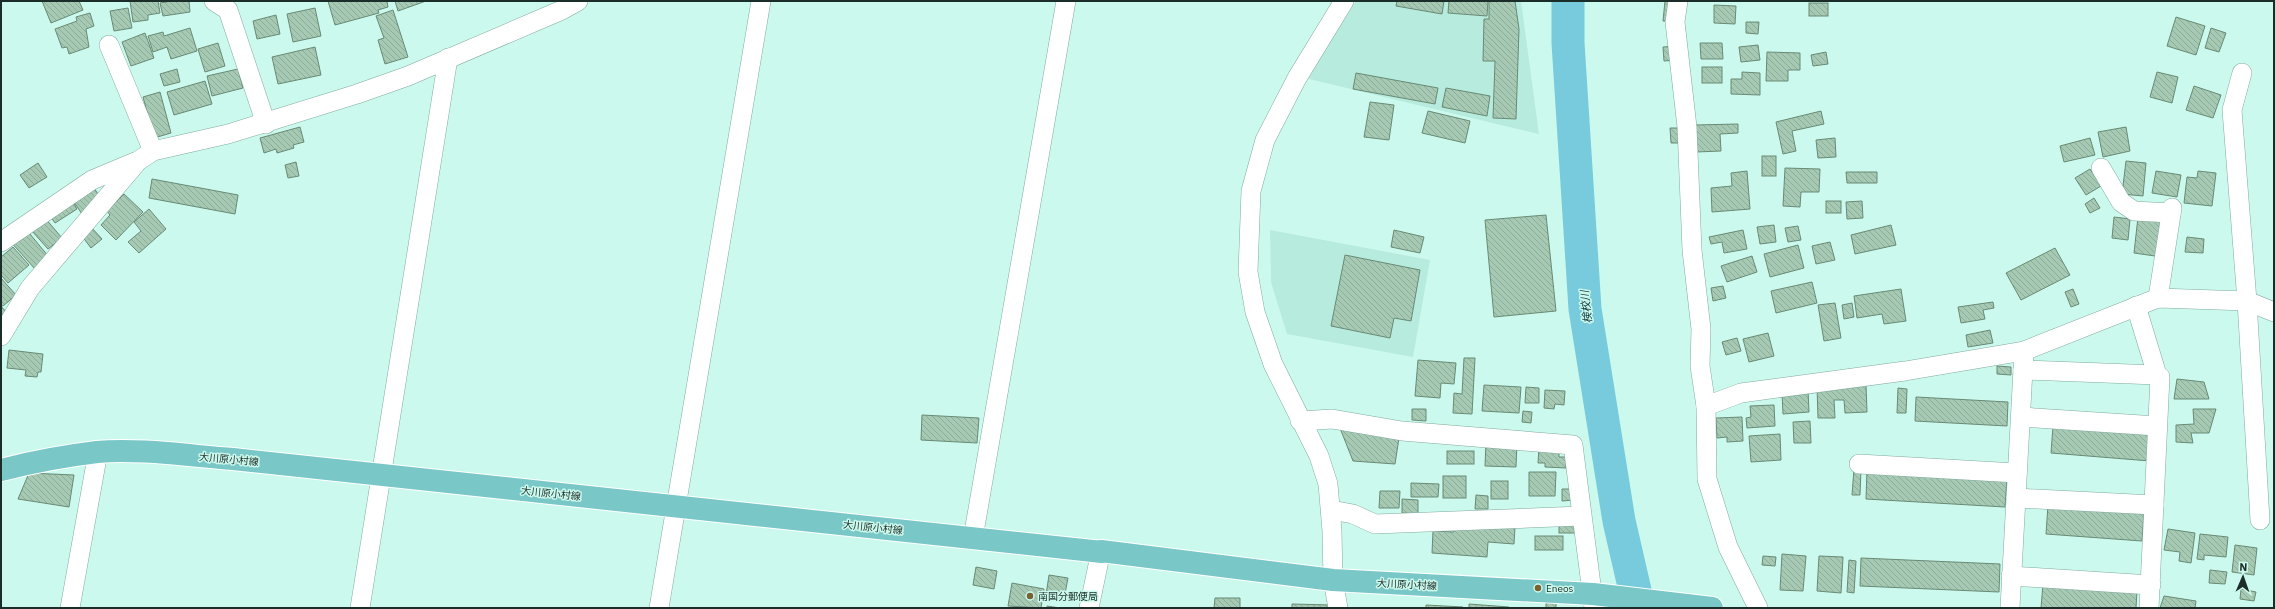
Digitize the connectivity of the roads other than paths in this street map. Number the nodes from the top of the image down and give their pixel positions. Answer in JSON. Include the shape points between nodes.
{"nodes":[{"id":1,"x":760,"y":1,"type":"edge"},
{"id":2,"x":1066,"y":1,"type":"edge"},
{"id":3,"x":1344,"y":1,"type":"edge"},
{"id":4,"x":1678,"y":1,"type":"edge"},
{"id":5,"x":224,"y":4,"type":"edge"},
{"id":6,"x":566,"y":4,"type":"edge"},
{"id":7,"x":109,"y":45,"type":"dead end"},
{"id":8,"x":448,"y":58,"type":"junction"},
{"id":9,"x":2242,"y":73,"type":"dead end"},
{"id":10,"x":266,"y":124,"type":"junction"},
{"id":11,"x":145,"y":156,"type":"junction"},
{"id":12,"x":2101,"y":168,"type":"dead end"},
{"id":13,"x":1,"y":242,"type":"edge"},
{"id":14,"x":2158,"y":298,"type":"junction"},
{"id":15,"x":2247,"y":301,"type":"junction"},
{"id":16,"x":2136,"y":306,"type":"junction"},
{"id":17,"x":2274,"y":312,"type":"edge"},
{"id":18,"x":1,"y":336,"type":"edge"},
{"id":19,"x":2024,"y":351,"type":"junction"},
{"id":20,"x":2023,"y":370,"type":"junction"},
{"id":21,"x":2157,"y":375,"type":"junction"},
{"id":22,"x":1706,"y":406,"type":"junction"},
{"id":23,"x":2021,"y":417,"type":"junction"},
{"id":24,"x":1300,"y":421,"type":"junction"},
{"id":25,"x":2157,"y":426,"type":"junction"},
{"id":26,"x":98,"y":452,"type":"junction"},
{"id":27,"x":1859,"y":464,"type":"dead end"},
{"id":28,"x":1,"y":470,"type":"edge"},
{"id":29,"x":2017,"y":473,"type":"junction"},
{"id":30,"x":383,"y":474,"type":"junction"},
{"id":31,"x":2016,"y":498,"type":"junction"},
{"id":32,"x":2154,"y":506,"type":"junction"},
{"id":33,"x":676,"y":507,"type":"junction"},
{"id":34,"x":1331,"y":510,"type":"junction"},
{"id":35,"x":1581,"y":516,"type":"junction"},
{"id":36,"x":2260,"y":520,"type":"dead end"},
{"id":37,"x":973,"y":538,"type":"junction"},
{"id":38,"x":1102,"y":552,"type":"junction"},
{"id":39,"x":2011,"y":576,"type":"junction"},
{"id":40,"x":1333,"y":580,"type":"junction"},
{"id":41,"x":2151,"y":585,"type":"junction"},
{"id":42,"x":1593,"y":601,"type":"edge"},
{"id":43,"x":70,"y":608,"type":"edge"},
{"id":44,"x":360,"y":608,"type":"edge"},
{"id":45,"x":659,"y":608,"type":"edge"},
{"id":46,"x":1089,"y":608,"type":"edge"},
{"id":47,"x":1338,"y":608,"type":"edge"},
{"id":48,"x":1712,"y":608,"type":"edge"},
{"id":49,"x":1758,"y":608,"type":"edge"},
{"id":50,"x":2010,"y":608,"type":"edge"},
{"id":51,"x":2149,"y":608,"type":"edge"}],
"edges":[{"from":1,"to":33,"type":"street"},
{"from":2,"to":37,"type":"street"},
{"from":3,"to":24,"type":"street","via":[[1297,78],[1265,140],[1251,190],[1248,272],[1255,312],[1273,364]]},
{"from":4,"to":22,"type":"street","via":[[1675,22],[1687,127],[1692,250],[1701,329],[1700,366]]},
{"from":5,"to":10,"type":"street"},
{"from":6,"to":8,"type":"street"},
{"from":7,"to":11,"type":"street"},
{"from":8,"to":10,"type":"street","via":[[358,94]]},
{"from":8,"to":30,"type":"street"},
{"from":9,"to":15,"type":"street","via":[[2232,110]]},
{"from":10,"to":11,"type":"street"},
{"from":11,"to":13,"type":"street","via":[[92,180]]},
{"from":11,"to":18,"type":"street","via":[[30,288]]},
{"from":12,"to":14,"type":"street","via":[[2121,202],[2134,211],[2171,211]]},
{"from":14,"to":15,"type":"street"},
{"from":14,"to":16,"type":"street"},
{"from":15,"to":17,"type":"street"},
{"from":15,"to":36,"type":"street"},
{"from":16,"to":19,"type":"street"},
{"from":16,"to":21,"type":"street"},
{"from":19,"to":20,"type":"street"},
{"from":19,"to":22,"type":"street","via":[[1905,371],[1741,393]]},
{"from":20,"to":21,"type":"street"},
{"from":20,"to":23,"type":"street"},
{"from":21,"to":25,"type":"street","via":[[2160,377]]},
{"from":22,"to":49,"type":"street","via":[[1707,479],[1728,547]]},
{"from":23,"to":25,"type":"street"},
{"from":23,"to":29,"type":"street"},
{"from":24,"to":34,"type":"street","via":[[1319,456],[1328,484]]},
{"from":24,"to":35,"type":"street","via":[[1332,419],[1402,431],[1573,445]]},
{"from":25,"to":32,"type":"street"},
{"from":26,"to":28,"type":"main road","name":"大川原小村線","via":[[33,462]]},
{"from":26,"to":30,"type":"main road","name":"大川原小村線","via":[[151,452]]},
{"from":26,"to":43,"type":"street"},
{"from":27,"to":29,"type":"street"},
{"from":29,"to":31,"type":"street"},
{"from":30,"to":33,"type":"main road","name":"大川原小村線"},
{"from":30,"to":44,"type":"street"},
{"from":31,"to":32,"type":"street"},
{"from":31,"to":39,"type":"street"},
{"from":32,"to":41,"type":"street"},
{"from":33,"to":37,"type":"main road","name":"大川原小村線"},
{"from":33,"to":45,"type":"street"},
{"from":34,"to":35,"type":"street","via":[[1353,514],[1375,524]]},
{"from":34,"to":40,"type":"street"},
{"from":35,"to":42,"type":"street"},
{"from":37,"to":38,"type":"main road","name":"大川原小村線"},
{"from":38,"to":40,"type":"main road","name":"大川原小村線"},
{"from":38,"to":46,"type":"street"},
{"from":39,"to":41,"type":"street"},
{"from":39,"to":50,"type":"street"},
{"from":40,"to":42,"type":"main road","name":"大川原小村線"},
{"from":40,"to":47,"type":"street"},
{"from":41,"to":51,"type":"street"},
{"from":42,"to":48,"type":"main road","name":"大川原小村線"}]}
